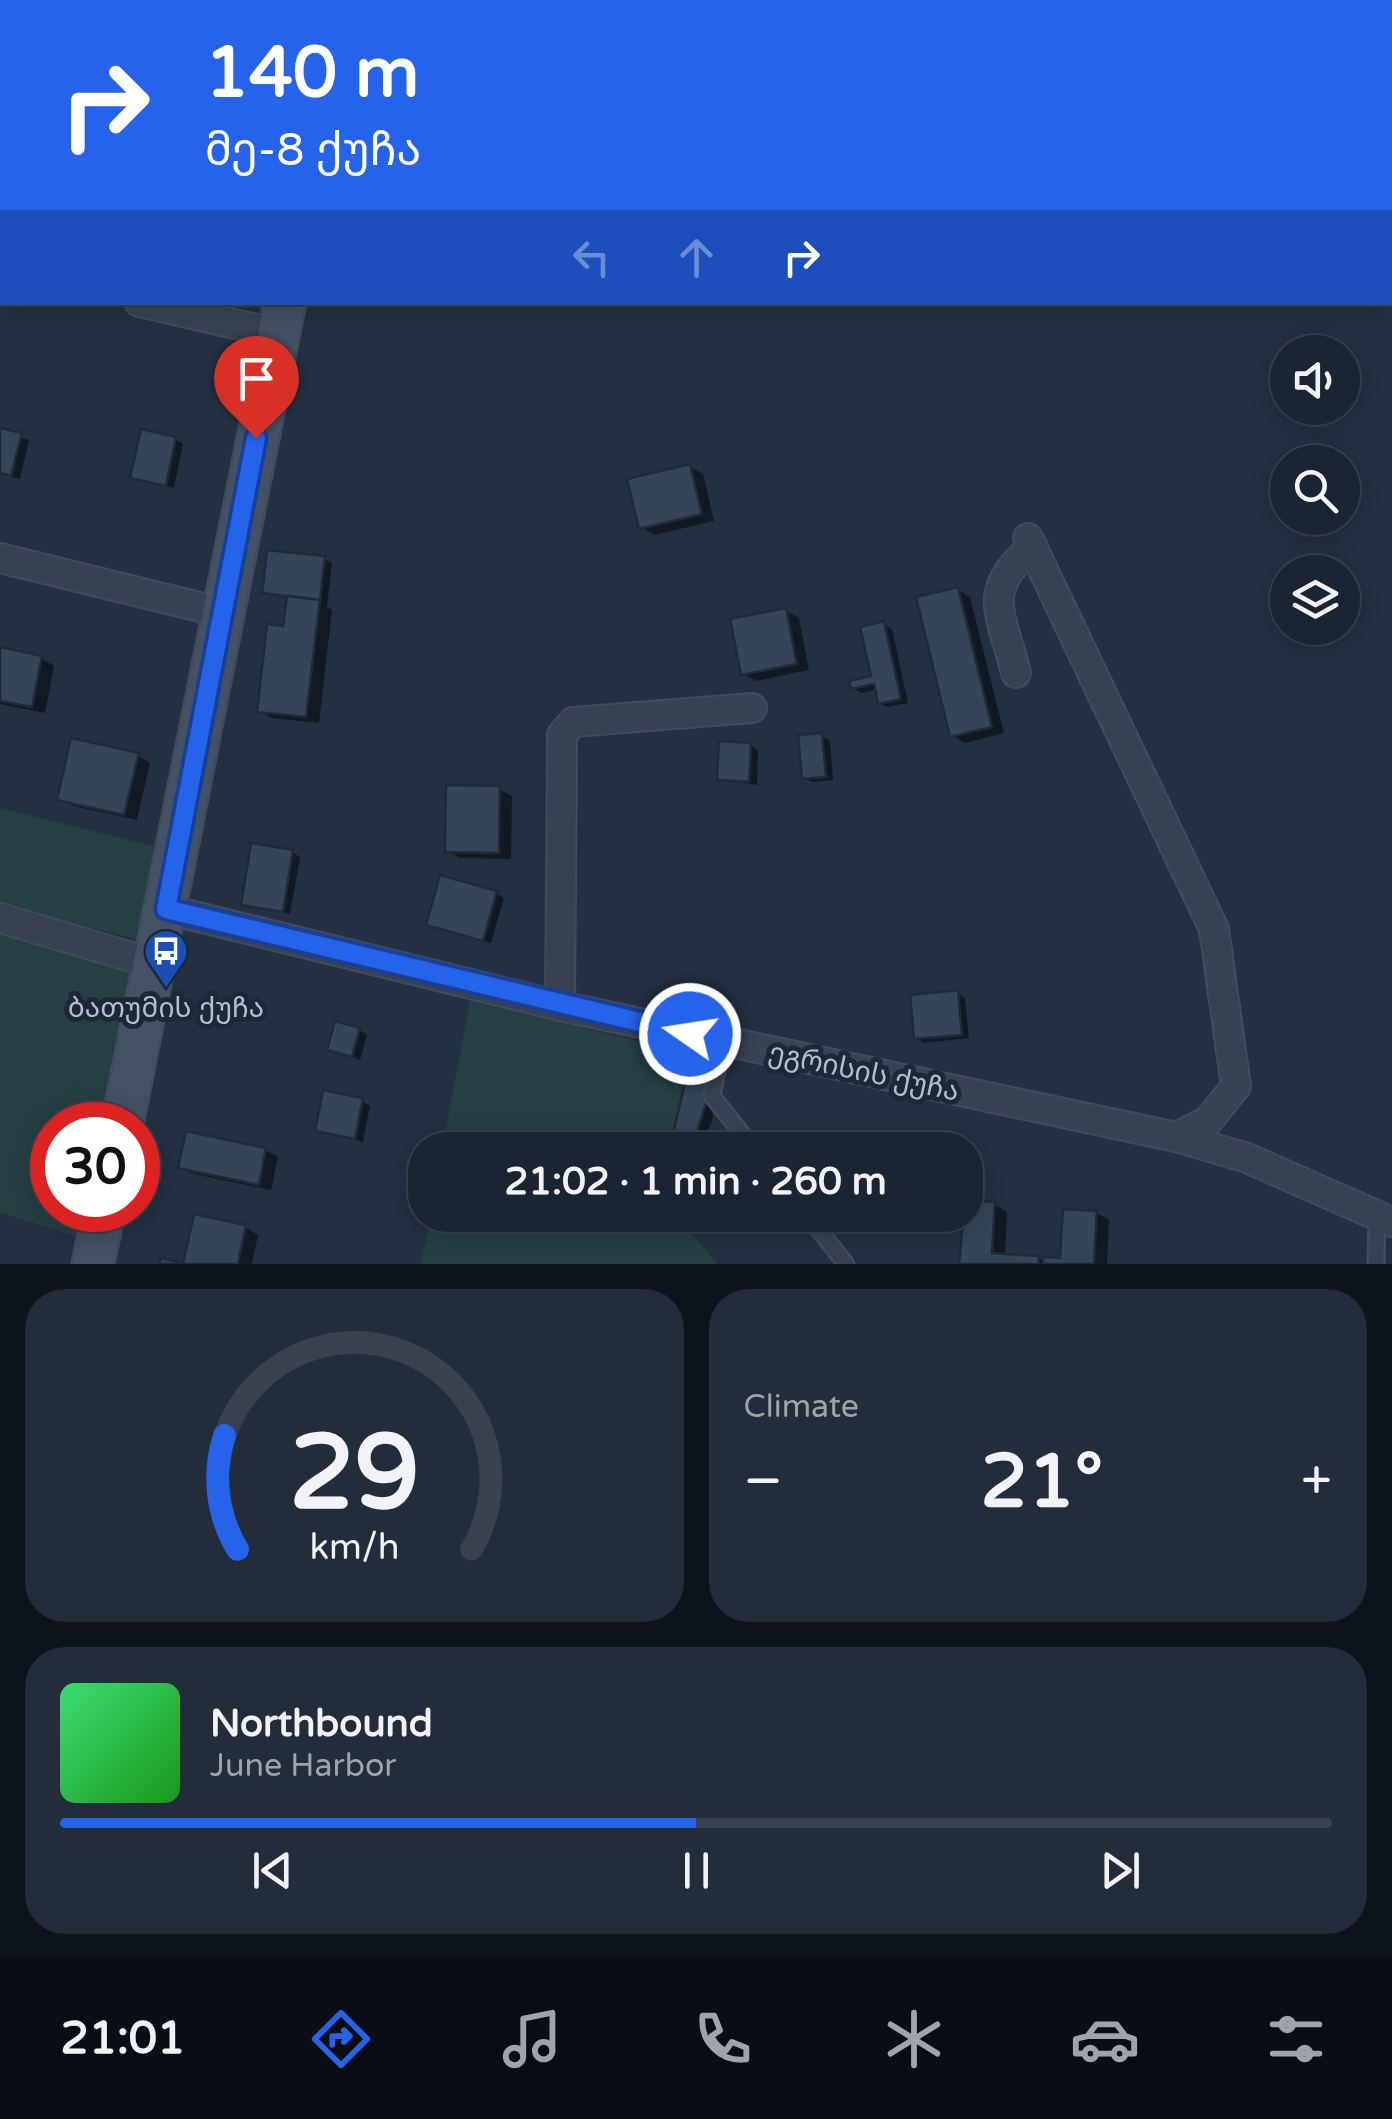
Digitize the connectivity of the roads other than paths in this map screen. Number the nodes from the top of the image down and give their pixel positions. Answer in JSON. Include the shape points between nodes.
{"nodes":[{"id":1,"x":166,"y":305,"type":"edge"},
{"id":2,"x":282,"y":318,"type":"edge"},
{"id":3,"x":0,"y":558,"type":"edge"},
{"id":4,"x":220,"y":612,"type":"junction"},
{"id":5,"x":1016,"y":673,"type":"dead end"},
{"id":6,"x":752,"y":708,"type":"dead end"},
{"id":7,"x":166,"y":909,"type":"junction"},
{"id":8,"x":0,"y":918,"type":"edge"},
{"id":9,"x":154,"y":964,"type":"junction"},
{"id":10,"x":560,"y":1006,"type":"junction"},
{"id":11,"x":722,"y":1042,"type":"junction"},
{"id":12,"x":127,"y":1102,"type":"edge"},
{"id":13,"x":741,"y":1132,"type":"edge"},
{"id":14,"x":1176,"y":1138,"type":"junction"},
{"id":15,"x":1385,"y":1220,"type":"edge"},
{"id":16,"x":100,"y":1232,"type":"edge"},
{"id":17,"x":821,"y":1232,"type":"edge"},
{"id":18,"x":93,"y":1264,"type":"edge"},
{"id":19,"x":846,"y":1264,"type":"edge"},
{"id":20,"x":1376,"y":1264,"type":"edge"}],
"edges":[{"from":1,"to":2,"type":"street"},
{"from":2,"to":4,"type":"street"},
{"from":3,"to":4,"type":"street"},
{"from":4,"to":7,"type":"street"},
{"from":5,"to":14,"type":"street","via":[[998,598],[1006,568],[1030,543],[1214,929],[1236,1086],[1208,1120]]},
{"from":6,"to":10,"type":"street","via":[[573,722],[562,735]]},
{"from":7,"to":9,"type":"street"},
{"from":7,"to":10,"type":"street","name":"ეგრისის ქუჩა"},
{"from":8,"to":9,"type":"street"},
{"from":9,"to":12,"type":"street"},
{"from":10,"to":11,"type":"street","name":"ეგრისის ქუჩა"},
{"from":11,"to":13,"type":"lane","via":[[712,1096]]},
{"from":11,"to":14,"type":"street","name":"ეგრისის ქუჩა"},
{"from":14,"to":15,"type":"street","name":"ეგრისის ქუჩა","via":[[1247,1158]]},
{"from":15,"to":20,"type":"lane"},
{"from":16,"to":18,"type":"street"},
{"from":17,"to":19,"type":"lane"}]}
